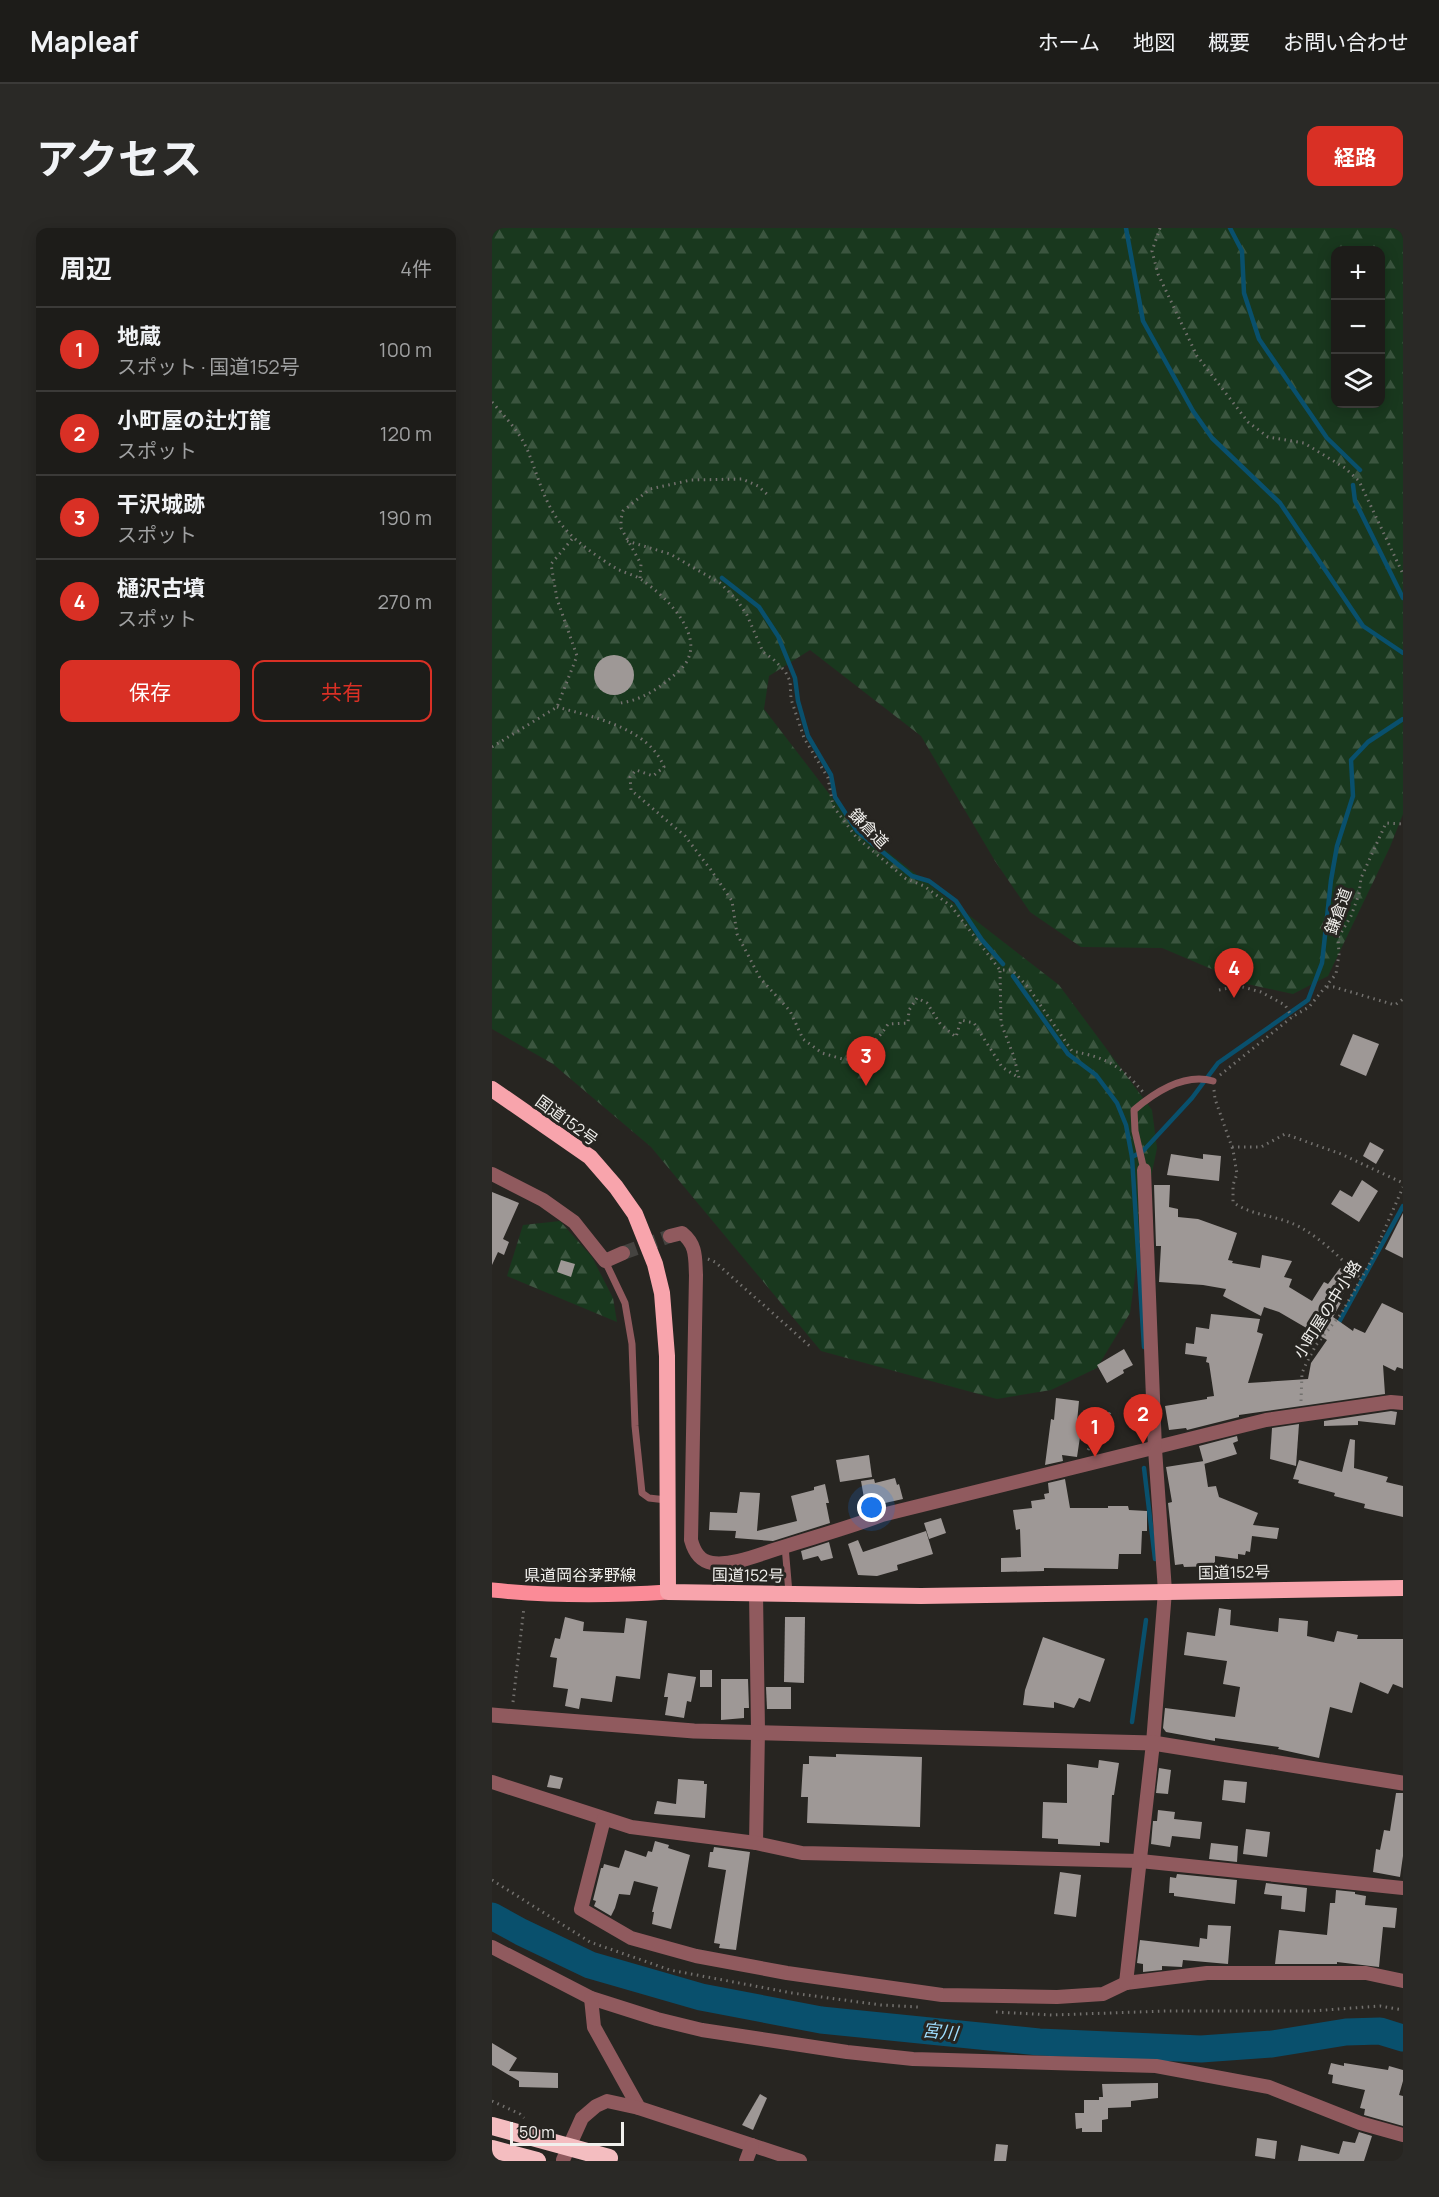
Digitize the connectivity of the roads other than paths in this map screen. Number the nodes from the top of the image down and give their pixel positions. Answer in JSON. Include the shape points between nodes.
{"nodes":[{"id":1,"x":1213,"y":1081,"type":"road end"},
{"id":2,"x":492,"y":1089,"type":"edge"},
{"id":3,"x":1143,"y":1167,"type":"joint"},
{"id":4,"x":492,"y":1174,"type":"edge"},
{"id":5,"x":670,"y":1236,"type":"tunnel mouth"},
{"id":6,"x":623,"y":1253,"type":"tunnel mouth"},
{"id":7,"x":605,"y":1261,"type":"junction"},
{"id":8,"x":1403,"y":1403,"type":"edge"},
{"id":9,"x":1155,"y":1449,"type":"junction"},
{"id":10,"x":666,"y":1500,"type":"junction"},
{"id":11,"x":785,"y":1546,"type":"junction"},
{"id":12,"x":1403,"y":1588,"type":"edge"},
{"id":13,"x":492,"y":1590,"type":"edge"},
{"id":14,"x":1165,"y":1591,"type":"junction"},
{"id":15,"x":668,"y":1592,"type":"junction"},
{"id":16,"x":756,"y":1593,"type":"junction"},
{"id":17,"x":789,"y":1593,"type":"junction"},
{"id":18,"x":492,"y":1715,"type":"edge"},
{"id":19,"x":758,"y":1731,"type":"junction"},
{"id":20,"x":1154,"y":1743,"type":"junction"},
{"id":21,"x":492,"y":1782,"type":"edge"},
{"id":22,"x":1403,"y":1783,"type":"edge"},
{"id":23,"x":604,"y":1819,"type":"junction"},
{"id":24,"x":756,"y":1843,"type":"junction"},
{"id":25,"x":1140,"y":1861,"type":"junction"},
{"id":26,"x":1403,"y":1888,"type":"edge"},
{"id":27,"x":492,"y":1947,"type":"edge"},
{"id":28,"x":1403,"y":1981,"type":"edge"},
{"id":29,"x":1126,"y":1983,"type":"junction"},
{"id":30,"x":591,"y":1998,"type":"junction"},
{"id":31,"x":639,"y":2108,"type":"junction"},
{"id":32,"x":492,"y":2126,"type":"edge"},
{"id":33,"x":1403,"y":2134,"type":"edge"},
{"id":34,"x":752,"y":2145,"type":"junction"},
{"id":35,"x":492,"y":2149,"type":"edge"},
{"id":36,"x":563,"y":2160,"type":"edge"},
{"id":37,"x":614,"y":2160,"type":"edge"},
{"id":38,"x":537,"y":2161,"type":"edge"},
{"id":39,"x":746,"y":2161,"type":"edge"},
{"id":40,"x":800,"y":2161,"type":"edge"}],
"edges":[{"from":1,"to":3,"type":"lane","via":[[1187,1080],[1157,1092],[1134,1110]]},
{"from":2,"to":10,"type":"highway","name":"国道152号","via":[[590,1157],[622,1196],[646,1238],[662,1293],[666,1345]]},
{"from":3,"to":9,"type":"street"},
{"from":4,"to":7,"type":"street","via":[[543,1200],[574,1222]]},
{"from":5,"to":11,"type":"street","via":[[682,1233],[691,1240],[695,1253],[691,1540],[694,1551],[711,1563],[743,1559]]},
{"from":6,"to":7,"type":"street"},
{"from":7,"to":10,"type":"lane","via":[[625,1303],[632,1344],[642,1493]]},
{"from":8,"to":9,"type":"street","via":[[1266,1420]]},
{"from":9,"to":11,"type":"street","via":[[882,1515]]},
{"from":9,"to":14,"type":"street"},
{"from":10,"to":15,"type":"highway","name":"国道152号"},
{"from":11,"to":17,"type":"lane"},
{"from":12,"to":14,"type":"highway","name":"国道152号"},
{"from":13,"to":15,"type":"main road","name":"県道岡谷茅野線","via":[[601,1595]]},
{"from":14,"to":17,"type":"highway","name":"国道152号","via":[[921,1596]]},
{"from":14,"to":20,"type":"street"},
{"from":15,"to":16,"type":"highway","name":"国道152号"},
{"from":16,"to":17,"type":"highway","name":"国道152号"},
{"from":16,"to":19,"type":"street"},
{"from":18,"to":19,"type":"street","via":[[694,1731]]},
{"from":19,"to":20,"type":"street"},
{"from":19,"to":24,"type":"street"},
{"from":20,"to":22,"type":"street"},
{"from":20,"to":25,"type":"street"},
{"from":21,"to":23,"type":"street"},
{"from":23,"to":24,"type":"street","via":[[631,1827]]},
{"from":23,"to":29,"type":"street","via":[[581,1909],[631,1938],[696,1956],[787,1973],[942,1995],[1057,1997],[1102,1994]]},
{"from":24,"to":25,"type":"street","via":[[802,1853]]},
{"from":25,"to":26,"type":"street"},
{"from":25,"to":29,"type":"street"},
{"from":27,"to":30,"type":"street"},
{"from":28,"to":29,"type":"street","via":[[1366,1973],[1207,1973]]},
{"from":30,"to":31,"type":"street","via":[[594,2027]]},
{"from":30,"to":33,"type":"street","via":[[702,2030],[847,2052],[913,2059],[1156,2066],[1269,2087],[1360,2123]]},
{"from":31,"to":34,"type":"street"},
{"from":31,"to":36,"type":"street","via":[[607,2101],[596,2106],[582,2118]]},
{"from":32,"to":37,"type":"highway","bridge":true},
{"from":34,"to":39,"type":"street"},
{"from":34,"to":40,"type":"street"},
{"from":35,"to":38,"type":"highway"}]}
